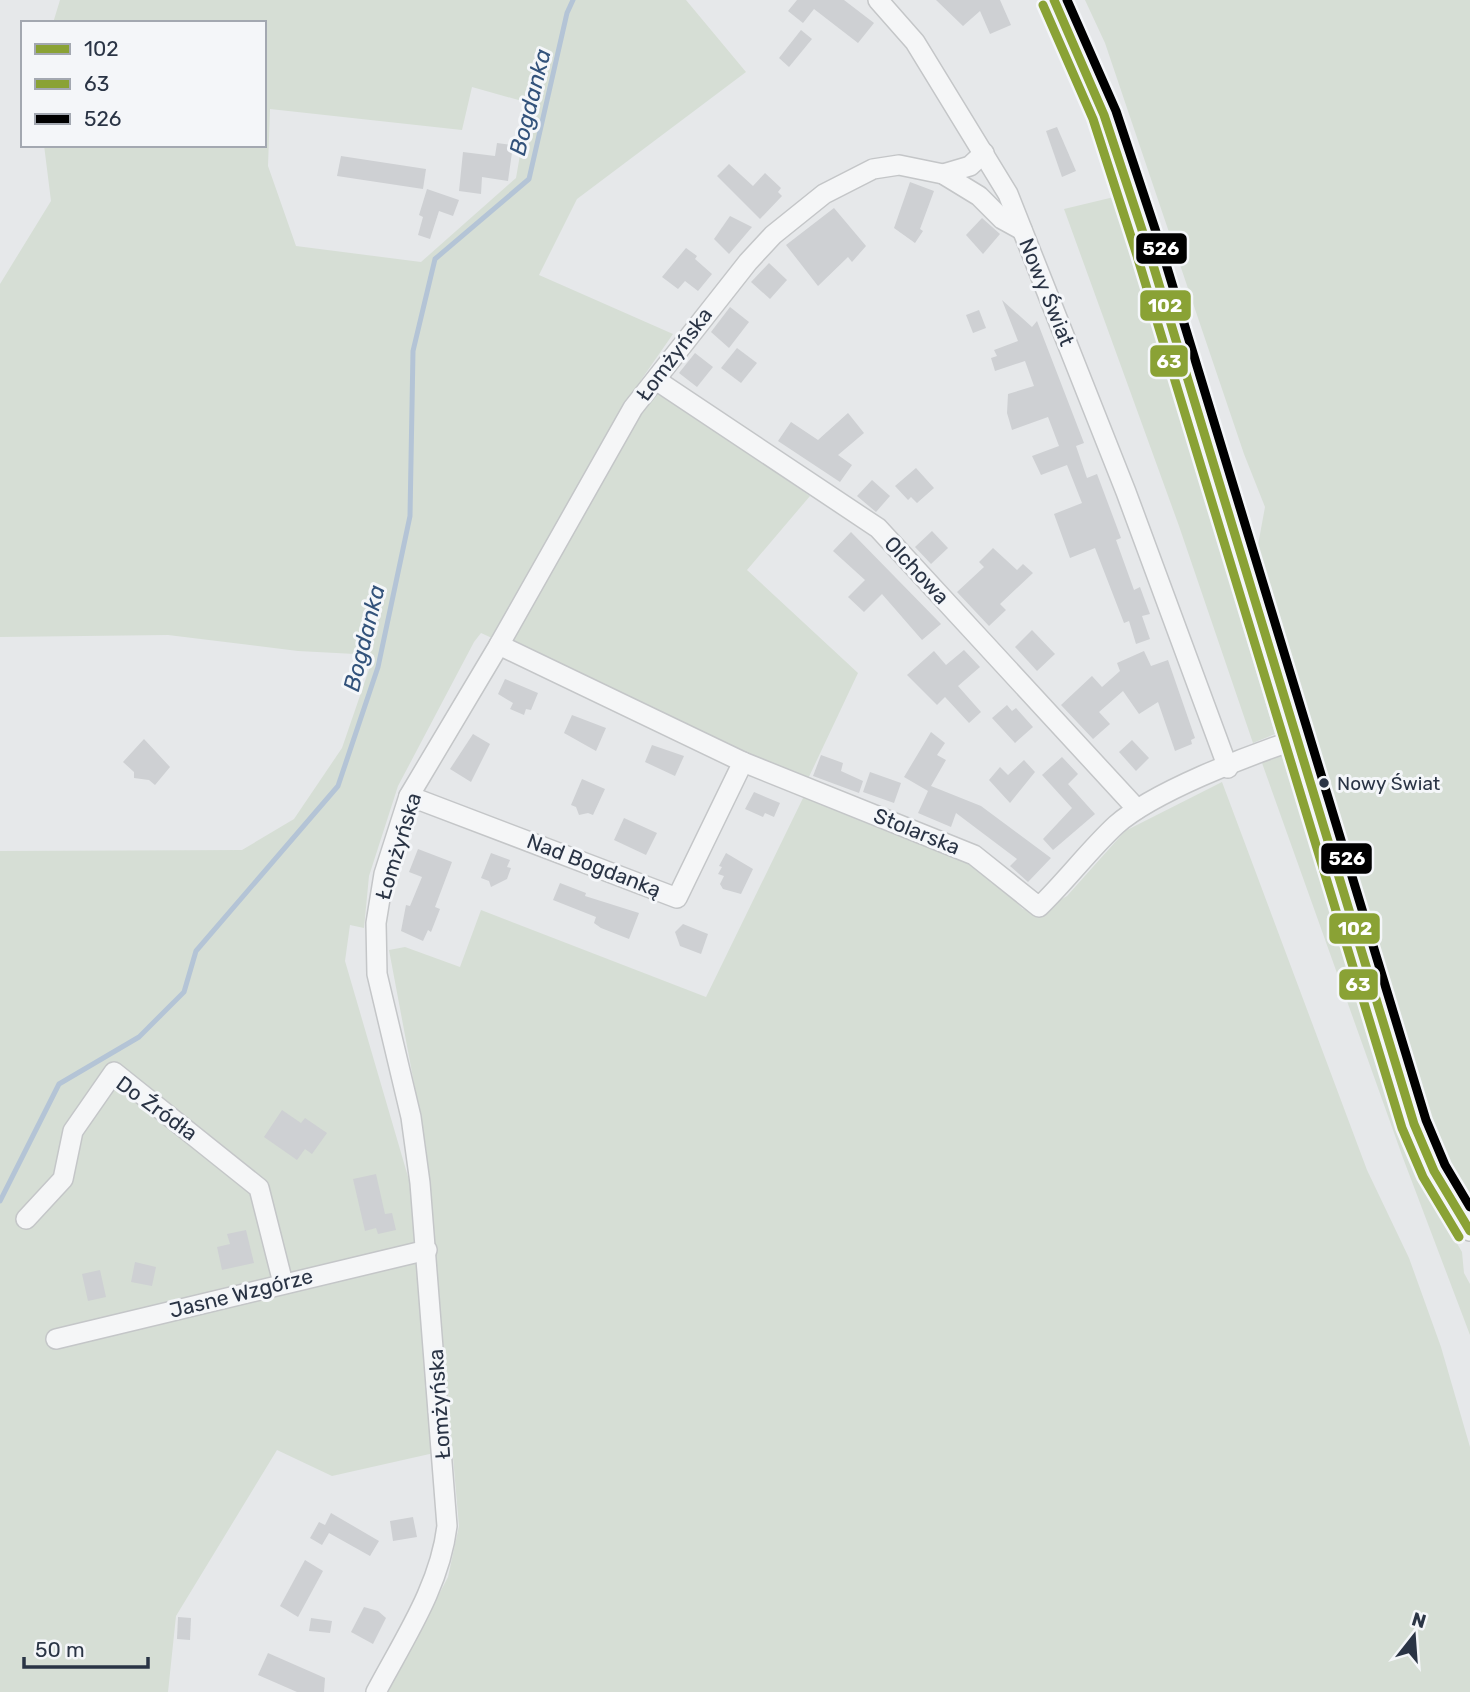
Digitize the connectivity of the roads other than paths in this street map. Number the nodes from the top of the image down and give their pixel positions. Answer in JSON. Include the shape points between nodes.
{"nodes":[{"id":1,"x":878,"y":0,"type":"edge"},
{"id":2,"x":1054,"y":0,"type":"edge"},
{"id":3,"x":984,"y":153,"type":"junction"},
{"id":4,"x":943,"y":174,"type":"junction"},
{"id":5,"x":1023,"y":230,"type":"junction"},
{"id":6,"x":656,"y":380,"type":"junction"},
{"id":7,"x":499,"y":645,"type":"junction"},
{"id":8,"x":1295,"y":740,"type":"junction"},
{"id":9,"x":743,"y":762,"type":"junction"},
{"id":10,"x":1228,"y":768,"type":"junction"},
{"id":11,"x":409,"y":796,"type":"junction"},
{"id":12,"x":1137,"y":809,"type":"junction"},
{"id":13,"x":26,"y":1219,"type":"dead end"},
{"id":14,"x":1470,"y":1231,"type":"edge"},
{"id":15,"x":427,"y":1250,"type":"junction"},
{"id":16,"x":283,"y":1283,"type":"junction"},
{"id":17,"x":56,"y":1339,"type":"dead end"},
{"id":18,"x":376,"y":1692,"type":"edge"}],
"edges":[{"from":1,"to":3,"type":"street","name":"Nowy Świat","via":[[915,42]]},
{"from":2,"to":8,"type":"street","via":[[1104,115],[1147,245]]},
{"from":3,"to":4,"type":"street","via":[[970,166]]},
{"from":3,"to":5,"type":"street","name":"Nowy Świat"},
{"from":4,"to":5,"type":"street","name":"Łomżyńska"},
{"from":4,"to":6,"type":"street","name":"Łomżyńska","via":[[899,165],[873,169],[824,194],[748,262]]},
{"from":5,"to":10,"type":"street","name":"Nowy Świat"},
{"from":6,"to":7,"type":"street","name":"Łomżyńska","via":[[609,446]]},
{"from":6,"to":12,"type":"street","name":"Olchowa","via":[[878,528]]},
{"from":7,"to":9,"type":"street","name":"Stolarska"},
{"from":7,"to":11,"type":"street","name":"Łomżyńska"},
{"from":8,"to":10,"type":"street","name":"Stolarska"},
{"from":8,"to":14,"type":"street","via":[[1417,1133]]},
{"from":9,"to":11,"type":"street","name":"Nad Bogdanką","via":[[677,898]]},
{"from":9,"to":12,"type":"street","name":"Stolarska","via":[[974,855],[1039,907],[1115,825]]},
{"from":10,"to":12,"type":"street","name":"Stolarska"},
{"from":11,"to":15,"type":"street","name":"Łomżyńska","via":[[384,874],[375,950],[411,1117]]},
{"from":13,"to":16,"type":"street","name":"Do Źródła","via":[[63,1179],[73,1130],[114,1072],[259,1188]]},
{"from":15,"to":16,"type":"street","name":"Jasne Wzgórze"},
{"from":15,"to":18,"type":"street","name":"Łomżyńska","via":[[446,1539],[435,1579]]},
{"from":16,"to":17,"type":"street","name":"Jasne Wzgórze"}]}
